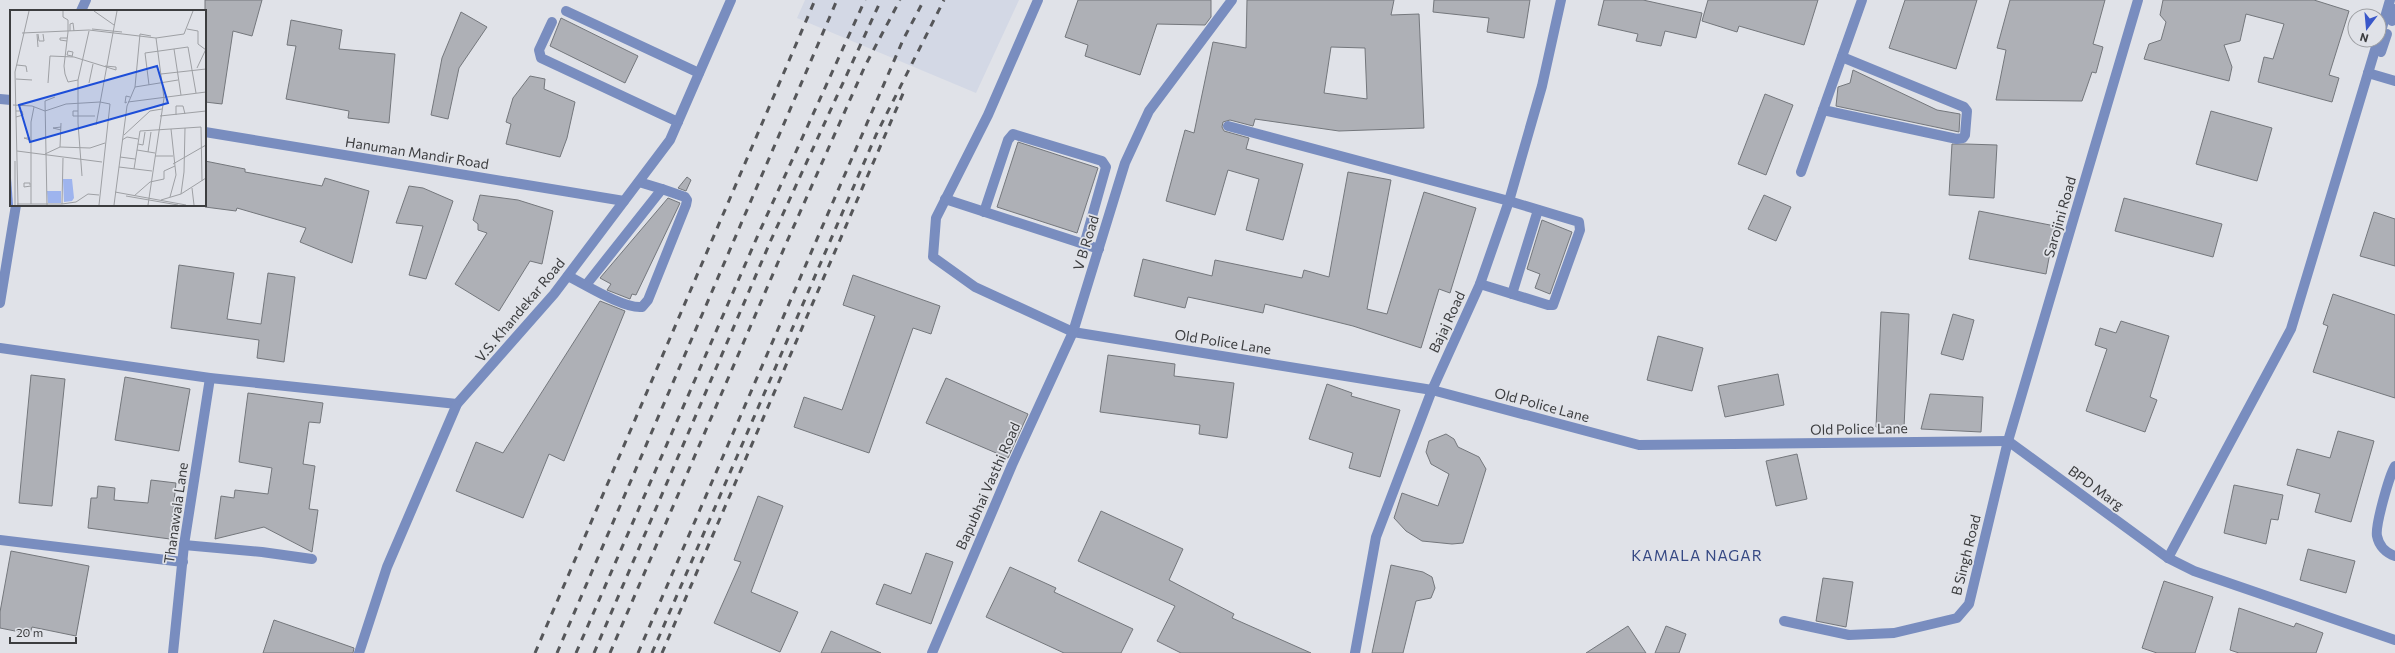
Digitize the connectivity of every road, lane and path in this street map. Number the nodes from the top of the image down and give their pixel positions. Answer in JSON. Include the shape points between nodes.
{"nodes":[{"id":1,"x":86,"y":0,"type":"edge"},
{"id":2,"x":731,"y":0,"type":"edge"},
{"id":3,"x":1038,"y":0,"type":"edge"},
{"id":4,"x":1232,"y":0,"type":"edge"},
{"id":5,"x":1561,"y":0,"type":"edge"},
{"id":6,"x":1862,"y":0,"type":"edge"},
{"id":7,"x":2138,"y":0,"type":"edge"},
{"id":8,"x":2390,"y":0,"type":"edge"},
{"id":9,"x":2395,"y":9,"type":"edge"},
{"id":10,"x":81,"y":10,"type":"edge"},
{"id":11,"x":566,"y":11,"type":"dead end"},
{"id":12,"x":2390,"y":21,"type":"edge"},
{"id":13,"x":552,"y":22,"type":"dead end"},
{"id":14,"x":2380,"y":48,"type":"edge"},
{"id":15,"x":1844,"y":59,"type":"junction"},
{"id":16,"x":700,"y":73,"type":"junction"},
{"id":17,"x":2371,"y":74,"type":"junction"},
{"id":18,"x":2395,"y":80,"type":"edge"},
{"id":19,"x":0,"y":99,"type":"edge"},
{"id":20,"x":10,"y":100,"type":"edge"},
{"id":21,"x":1827,"y":110,"type":"junction"},
{"id":22,"x":678,"y":122,"type":"junction"},
{"id":23,"x":1228,"y":126,"type":"dead end"},
{"id":24,"x":206,"y":132,"type":"edge"},
{"id":25,"x":1801,"y":172,"type":"dead end"},
{"id":26,"x":639,"y":182,"type":"junction"},
{"id":27,"x":662,"y":189,"type":"junction"},
{"id":28,"x":945,"y":199,"type":"junction"},
{"id":29,"x":624,"y":201,"type":"junction"},
{"id":30,"x":1509,"y":201,"type":"junction"},
{"id":31,"x":16,"y":206,"type":"edge"},
{"id":32,"x":1538,"y":210,"type":"junction"},
{"id":33,"x":984,"y":212,"type":"junction"},
{"id":34,"x":1084,"y":244,"type":"junction"},
{"id":35,"x":1099,"y":249,"type":"junction"},
{"id":36,"x":568,"y":276,"type":"junction"},
{"id":37,"x":1480,"y":284,"type":"junction"},
{"id":38,"x":586,"y":285,"type":"junction"},
{"id":39,"x":1512,"y":294,"type":"junction"},
{"id":40,"x":0,"y":303,"type":"edge"},
{"id":41,"x":1074,"y":332,"type":"junction"},
{"id":42,"x":0,"y":348,"type":"edge"},
{"id":43,"x":210,"y":378,"type":"junction"},
{"id":44,"x":1432,"y":390,"type":"junction"},
{"id":45,"x":458,"y":404,"type":"junction"},
{"id":46,"x":2008,"y":441,"type":"junction"},
{"id":47,"x":2395,"y":466,"type":"edge"},
{"id":48,"x":0,"y":540,"type":"edge"},
{"id":49,"x":184,"y":545,"type":"junction"},
{"id":50,"x":2395,"y":556,"type":"edge"},
{"id":51,"x":2168,"y":558,"type":"junction"},
{"id":52,"x":312,"y":559,"type":"dead end"},
{"id":53,"x":183,"y":562,"type":"junction"},
{"id":54,"x":1784,"y":621,"type":"dead end"},
{"id":55,"x":2395,"y":640,"type":"edge"},
{"id":56,"x":173,"y":653,"type":"edge"},
{"id":57,"x":359,"y":653,"type":"edge"},
{"id":58,"x":932,"y":653,"type":"edge"},
{"id":59,"x":1355,"y":653,"type":"edge"}],
"edges":[{"from":1,"to":10,"type":"street"},
{"from":2,"to":16,"type":"street","name":"V.S. Khandekar Road"},
{"from":3,"to":28,"type":"street","via":[[988,114]]},
{"from":4,"to":35,"type":"street","name":"V B Road","via":[[1149,111],[1125,163]]},
{"from":5,"to":30,"type":"street","name":"Bajaj Road","via":[[1542,86]]},
{"from":6,"to":15,"type":"street"},
{"from":7,"to":46,"type":"street","name":"Sarojini Road"},
{"from":8,"to":12,"type":"street"},
{"from":9,"to":12,"type":"street"},
{"from":11,"to":16,"type":"street"},
{"from":13,"to":22,"type":"street","via":[[539,50],[541,58]]},
{"from":14,"to":17,"type":"street"},
{"from":15,"to":21,"type":"street"},
{"from":15,"to":21,"type":"street","via":[[1964,107],[1967,111],[1965,135],[1957,139]]},
{"from":16,"to":22,"type":"street","name":"V.S. Khandekar Road"},
{"from":17,"to":18,"type":"street"},
{"from":17,"to":51,"type":"street","via":[[2291,329]]},
{"from":19,"to":20,"type":"street"},
{"from":21,"to":25,"type":"street"},
{"from":22,"to":26,"type":"street","name":"V.S. Khandekar Road","via":[[670,140]]},
{"from":23,"to":30,"type":"street"},
{"from":24,"to":29,"type":"street","name":"Hanuman Mandir Road"},
{"from":26,"to":27,"type":"street"},
{"from":26,"to":29,"type":"street","name":"V.S. Khandekar Road"},
{"from":27,"to":38,"type":"street"},
{"from":27,"to":38,"type":"street","via":[[687,200],[646,303],[636,308]]},
{"from":28,"to":33,"type":"street"},
{"from":28,"to":41,"type":"street","name":"Old Police Lane","via":[[936,218],[933,257],[975,287]]},
{"from":29,"to":36,"type":"street","name":"V.S. Khandekar Road"},
{"from":30,"to":32,"type":"street"},
{"from":30,"to":37,"type":"street","name":"Bajaj Road"},
{"from":31,"to":40,"type":"street"},
{"from":32,"to":39,"type":"street"},
{"from":32,"to":39,"type":"street","via":[[1579,222],[1580,230],[1554,305]]},
{"from":33,"to":34,"type":"street"},
{"from":33,"to":34,"type":"street","via":[[1008,140],[1013,134],[1102,161],[1106,167]]},
{"from":34,"to":35,"type":"street"},
{"from":35,"to":41,"type":"street","name":"V B Road"},
{"from":36,"to":38,"type":"street"},
{"from":36,"to":45,"type":"street","name":"V.S. Khandekar Road"},
{"from":37,"to":39,"type":"street"},
{"from":37,"to":44,"type":"street","name":"Bajaj Road"},
{"from":41,"to":44,"type":"street","name":"Old Police Lane"},
{"from":41,"to":58,"type":"street","name":"Bapubhai Vasthi Road","via":[[1012,465]]},
{"from":42,"to":43,"type":"street"},
{"from":43,"to":45,"type":"street"},
{"from":43,"to":49,"type":"street","name":"Thanawala Lane"},
{"from":44,"to":46,"type":"street","name":"Old Police Lane","via":[[1639,445]]},
{"from":44,"to":59,"type":"street","name":"Bajaj Road","via":[[1376,537]]},
{"from":45,"to":57,"type":"street","name":"V.S. Khandekar Road","via":[[387,567]]},
{"from":46,"to":51,"type":"street","name":"BPD Marg"},
{"from":46,"to":54,"type":"street","name":"B Singh Road","via":[[1969,604],[1957,618],[1894,634],[1849,635]]},
{"from":47,"to":50,"type":"street","via":[[2389,476],[2376,535],[2380,546]]},
{"from":48,"to":53,"type":"street"},
{"from":49,"to":52,"type":"street"},
{"from":49,"to":53,"type":"street","name":"Thanawala Lane"},
{"from":51,"to":55,"type":"street","name":"BPD Marg","via":[[2194,571]]},
{"from":53,"to":56,"type":"street","name":"Thanawala Lane"}]}
